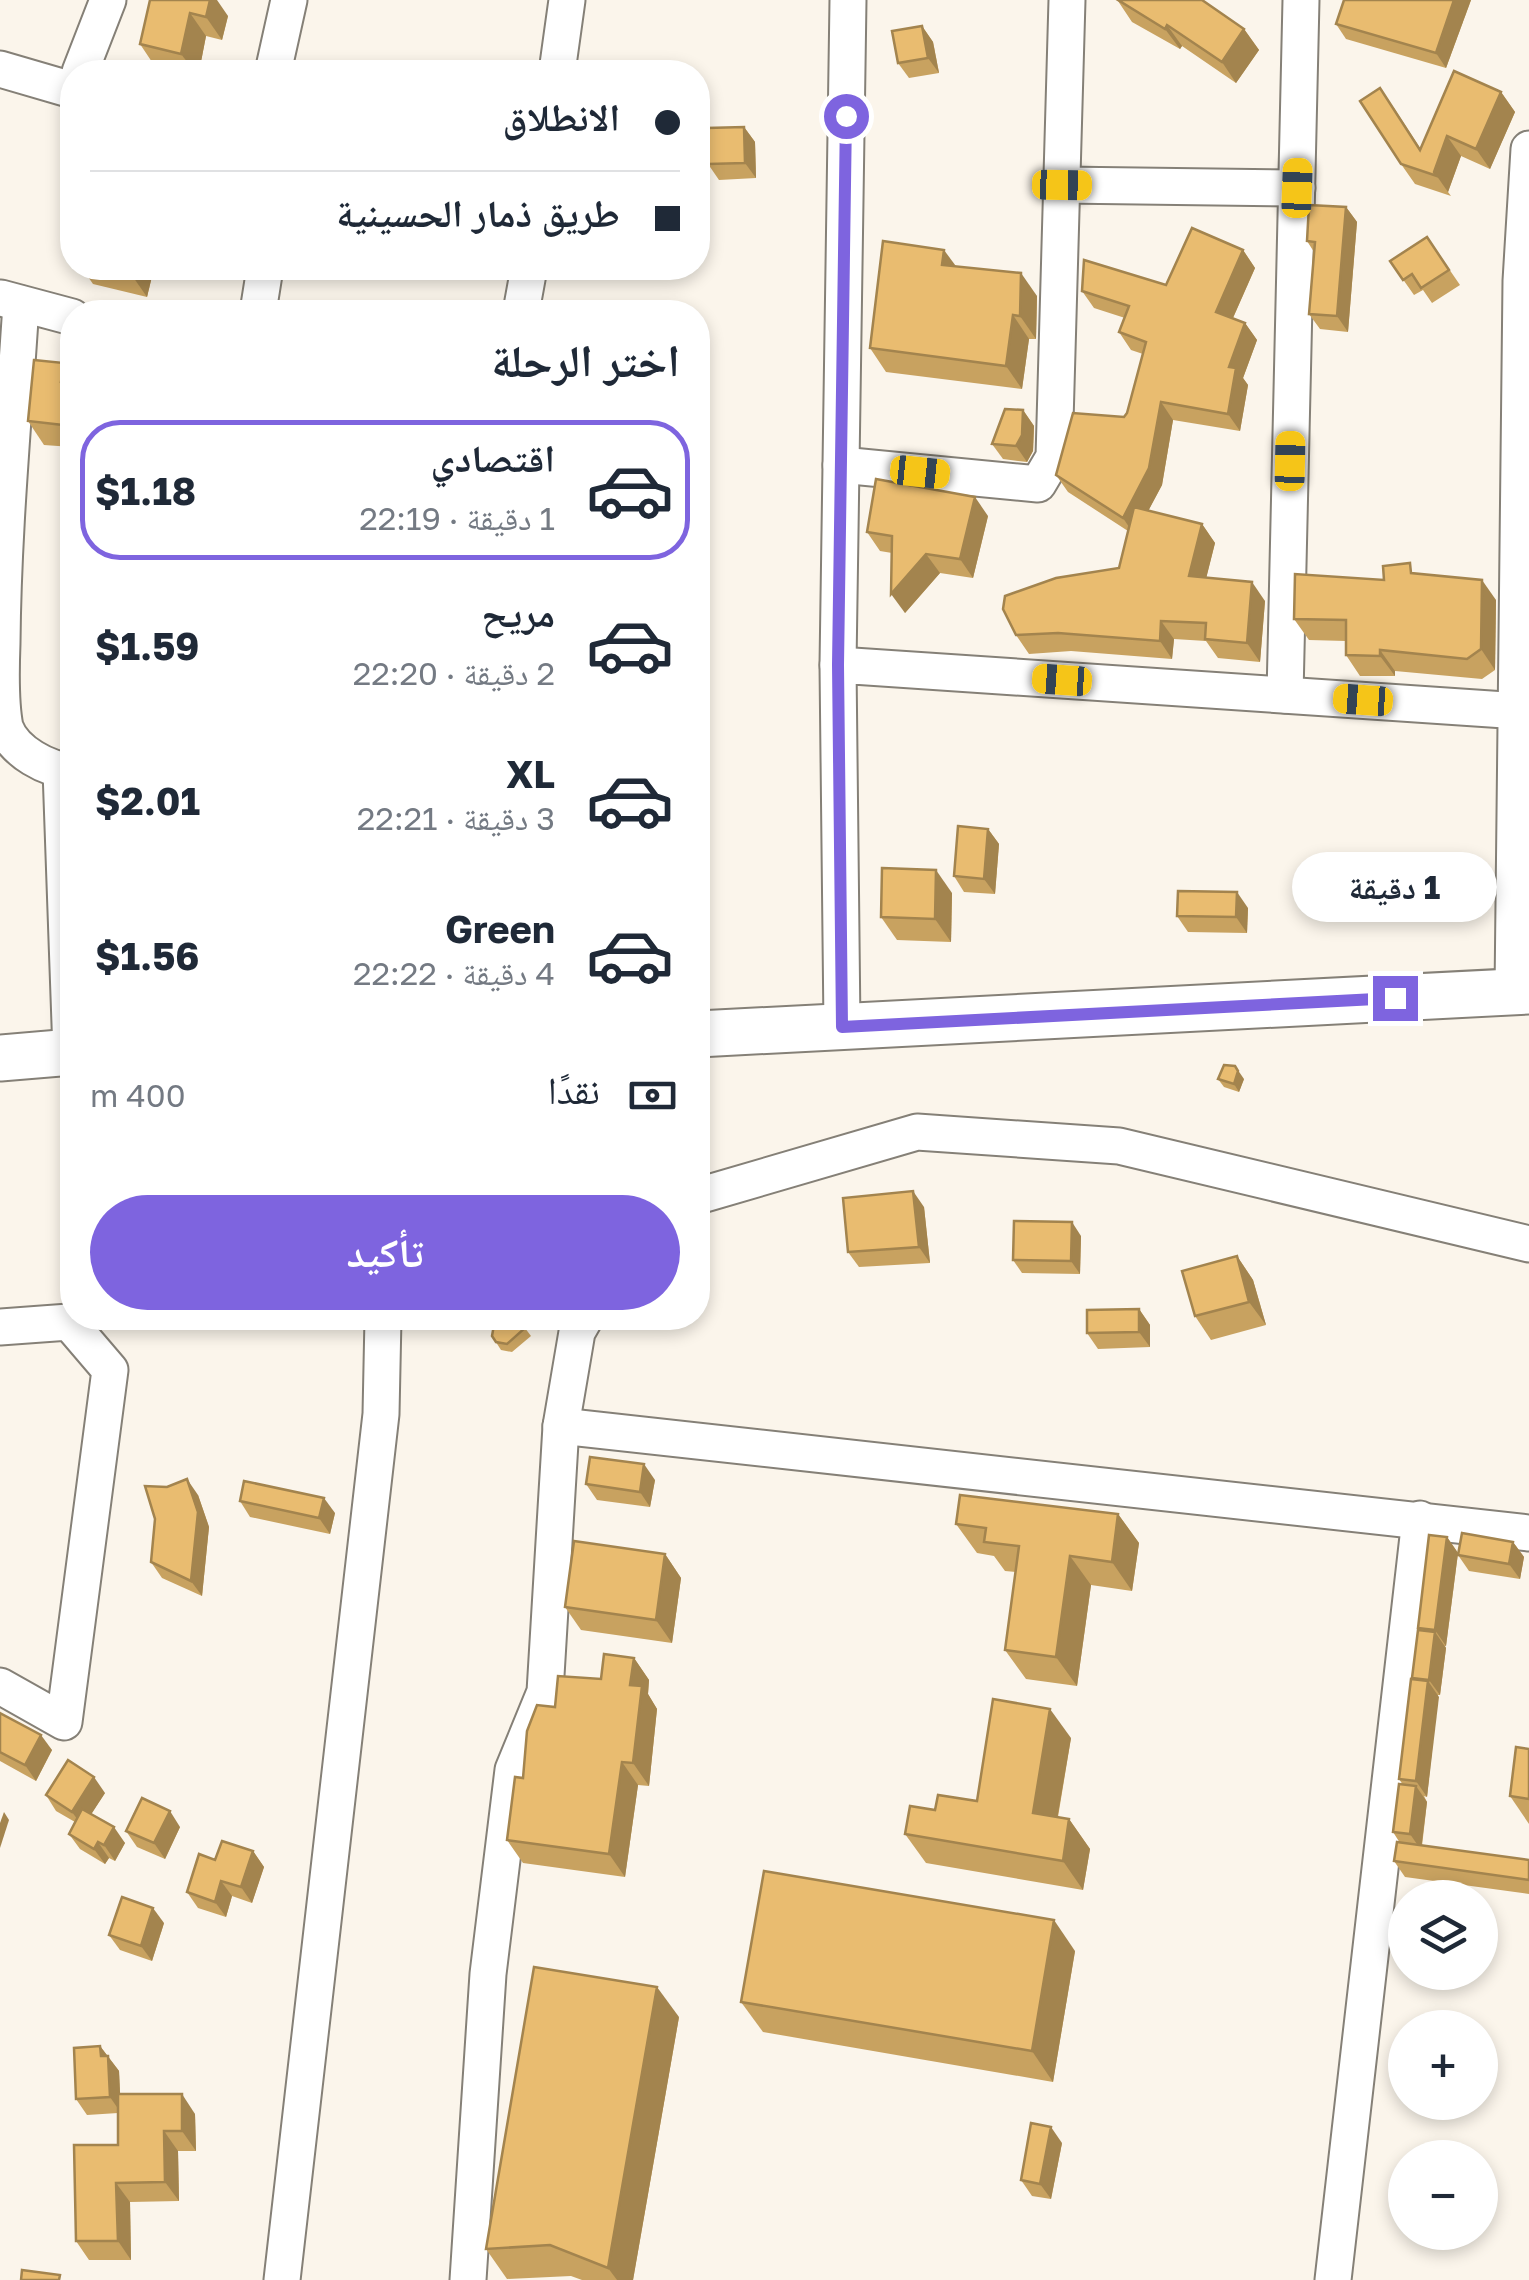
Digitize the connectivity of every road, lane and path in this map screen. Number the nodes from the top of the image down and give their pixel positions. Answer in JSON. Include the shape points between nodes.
{"nodes":[{"id":1,"x":108,"y":0,"type":"edge"},
{"id":2,"x":290,"y":0,"type":"edge"},
{"id":3,"x":567,"y":0,"type":"edge"},
{"id":4,"x":848,"y":0,"type":"edge"},
{"id":5,"x":1067,"y":0,"type":"edge"},
{"id":6,"x":1302,"y":0,"type":"edge"},
{"id":7,"x":85,"y":60,"type":"edge"},
{"id":8,"x":276,"y":60,"type":"edge"},
{"id":9,"x":559,"y":60,"type":"edge"},
{"id":10,"x":0,"y":69,"type":"edge"},
{"id":11,"x":60,"y":86,"type":"edge"},
{"id":12,"x":1529,"y":149,"type":"edge"},
{"id":13,"x":1062,"y":185,"type":"junction"},
{"id":14,"x":1297,"y":188,"type":"junction"},
{"id":15,"x":1525,"y":281,"type":"edge"},
{"id":16,"x":11,"y":301,"type":"edge"},
{"id":17,"x":60,"y":314,"type":"edge"},
{"id":18,"x":841,"y":465,"type":"junction"},
{"id":19,"x":838,"y":665,"type":"junction"},
{"id":20,"x":1285,"y":695,"type":"junction"},
{"id":21,"x":1520,"y":711,"type":"junction"},
{"id":22,"x":12,"y":757,"type":"edge"},
{"id":23,"x":60,"y":769,"type":"edge"},
{"id":24,"x":1521,"y":991,"type":"edge"},
{"id":25,"x":842,"y":1027,"type":"junction"},
{"id":26,"x":710,"y":1033,"type":"edge"},
{"id":27,"x":60,"y":1053,"type":"edge"},
{"id":28,"x":0,"y":1058,"type":"edge"},
{"id":29,"x":710,"y":1192,"type":"edge"},
{"id":30,"x":1529,"y":1244,"type":"edge"},
{"id":31,"x":60,"y":1323,"type":"edge"},
{"id":32,"x":0,"y":1327,"type":"edge"},
{"id":33,"x":76,"y":1330,"type":"edge"},
{"id":34,"x":383,"y":1330,"type":"edge"},
{"id":35,"x":578,"y":1330,"type":"edge"},
{"id":36,"x":561,"y":1426,"type":"junction"},
{"id":37,"x":1420,"y":1519,"type":"junction"},
{"id":38,"x":1529,"y":1533,"type":"edge"},
{"id":39,"x":0,"y":1686,"type":"edge"},
{"id":40,"x":282,"y":2280,"type":"edge"},
{"id":41,"x":468,"y":2280,"type":"edge"},
{"id":42,"x":1333,"y":2280,"type":"edge"}],
"edges":[{"from":1,"to":7,"type":"street"},
{"from":2,"to":8,"type":"street"},
{"from":3,"to":9,"type":"street"},
{"from":4,"to":18,"type":"street"},
{"from":5,"to":13,"type":"street"},
{"from":6,"to":14,"type":"street"},
{"from":10,"to":11,"type":"street"},
{"from":12,"to":15,"type":"street"},
{"from":13,"to":14,"type":"street"},
{"from":13,"to":18,"type":"street","via":[[1054,457],[1038,484]]},
{"from":14,"to":20,"type":"street"},
{"from":15,"to":21,"type":"street"},
{"from":16,"to":17,"type":"street"},
{"from":16,"to":22,"type":"street","via":[[1,702]]},
{"from":18,"to":19,"type":"street"},
{"from":19,"to":20,"type":"street"},
{"from":19,"to":25,"type":"street"},
{"from":20,"to":21,"type":"street"},
{"from":21,"to":24,"type":"street"},
{"from":22,"to":23,"type":"street"},
{"from":24,"to":25,"type":"main road"},
{"from":25,"to":26,"type":"main road"},
{"from":27,"to":28,"type":"main road"},
{"from":29,"to":30,"type":"street","via":[[917,1132],[1119,1146]]},
{"from":31,"to":32,"type":"street"},
{"from":33,"to":39,"type":"street","via":[[110,1370],[64,1722]]},
{"from":34,"to":40,"type":"street","via":[[381,1414]]},
{"from":35,"to":36,"type":"street"},
{"from":36,"to":37,"type":"street"},
{"from":36,"to":41,"type":"street","via":[[545,1692],[513,1770],[488,1974]]},
{"from":37,"to":38,"type":"street"},
{"from":37,"to":42,"type":"street"}]}
